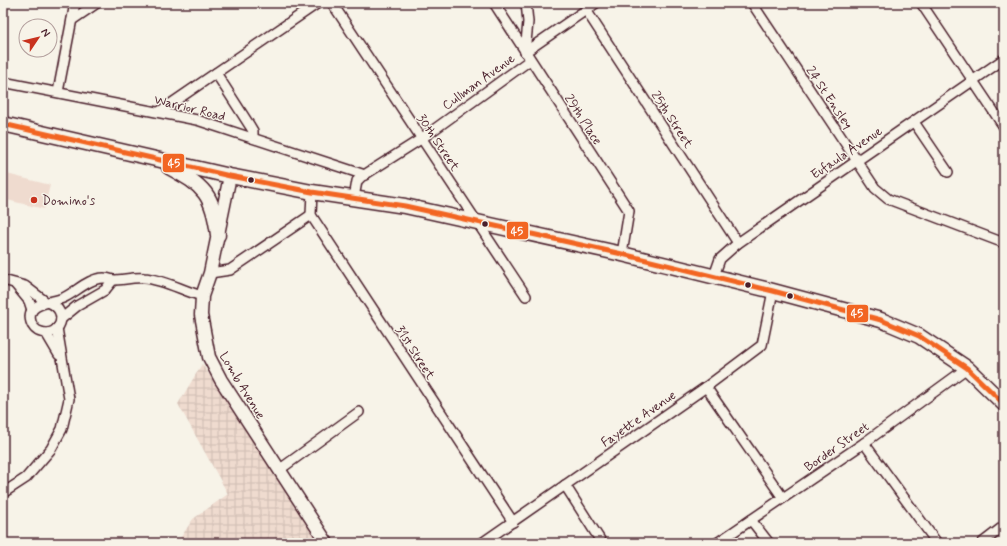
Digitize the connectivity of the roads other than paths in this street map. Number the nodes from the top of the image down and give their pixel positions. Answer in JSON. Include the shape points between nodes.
{"nodes":[{"id":1,"x":75,"y":3,"type":"edge"},
{"id":2,"x":97,"y":3,"type":"edge"},
{"id":3,"x":318,"y":3,"type":"edge"},
{"id":4,"x":332,"y":3,"type":"edge"},
{"id":5,"x":494,"y":3,"type":"edge"},
{"id":6,"x":526,"y":3,"type":"edge"},
{"id":7,"x":596,"y":3,"type":"edge"},
{"id":8,"x":752,"y":3,"type":"edge"},
{"id":9,"x":921,"y":3,"type":"edge"},
{"id":10,"x":586,"y":10,"type":"junction"},
{"id":11,"x":72,"y":20,"type":"junction"},
{"id":12,"x":527,"y":56,"type":"junction"},
{"id":13,"x":1004,"y":59,"type":"edge"},
{"id":14,"x":216,"y":73,"type":"junction"},
{"id":15,"x":3,"y":82,"type":"edge"},
{"id":16,"x":973,"y":82,"type":"junction"},
{"id":17,"x":58,"y":92,"type":"junction"},
{"id":18,"x":159,"y":112,"type":"junction"},
{"id":19,"x":914,"y":122,"type":"junction"},
{"id":20,"x":3,"y":124,"type":"edge"},
{"id":21,"x":1004,"y":126,"type":"edge"},
{"id":22,"x":253,"y":138,"type":"junction"},
{"id":23,"x":421,"y":139,"type":"junction"},
{"id":24,"x":155,"y":159,"type":"junction"},
{"id":25,"x":856,"y":161,"type":"junction"},
{"id":26,"x":948,"y":172,"type":"dead end"},
{"id":27,"x":365,"y":174,"type":"junction"},
{"id":28,"x":230,"y":176,"type":"junction"},
{"id":29,"x":312,"y":192,"type":"junction"},
{"id":30,"x":354,"y":198,"type":"junction"},
{"id":31,"x":311,"y":215,"type":"junction"},
{"id":32,"x":478,"y":222,"type":"junction"},
{"id":33,"x":218,"y":235,"type":"junction"},
{"id":34,"x":738,"y":243,"type":"junction"},
{"id":35,"x":1004,"y":243,"type":"edge"},
{"id":36,"x":622,"y":254,"type":"junction"},
{"id":37,"x":210,"y":273,"type":"junction"},
{"id":38,"x":714,"y":276,"type":"junction"},
{"id":39,"x":3,"y":280,"type":"edge"},
{"id":40,"x":113,"y":280,"type":"junction"},
{"id":41,"x":14,"y":283,"type":"junction"},
{"id":42,"x":773,"y":291,"type":"junction"},
{"id":43,"x":202,"y":296,"type":"junction"},
{"id":44,"x":526,"y":296,"type":"dead end"},
{"id":45,"x":48,"y":303,"type":"junction"},
{"id":46,"x":32,"y":310,"type":"junction"},
{"id":47,"x":61,"y":319,"type":"junction"},
{"id":48,"x":57,"y":328,"type":"junction"},
{"id":49,"x":46,"y":333,"type":"junction"},
{"id":50,"x":64,"y":365,"type":"junction"},
{"id":51,"x":967,"y":368,"type":"junction"},
{"id":52,"x":706,"y":387,"type":"junction"},
{"id":53,"x":1004,"y":404,"type":"edge"},
{"id":54,"x":359,"y":412,"type":"dead end"},
{"id":55,"x":864,"y":443,"type":"junction"},
{"id":56,"x":279,"y":470,"type":"junction"},
{"id":57,"x":564,"y":485,"type":"junction"},
{"id":58,"x":3,"y":493,"type":"edge"},
{"id":59,"x":783,"y":498,"type":"junction"},
{"id":60,"x":751,"y":520,"type":"junction"},
{"id":61,"x":513,"y":522,"type":"junction"},
{"id":62,"x":1004,"y":526,"type":"edge"},
{"id":63,"x":327,"y":543,"type":"edge"},
{"id":64,"x":482,"y":543,"type":"edge"},
{"id":65,"x":602,"y":543,"type":"edge"},
{"id":66,"x":717,"y":543,"type":"edge"},
{"id":67,"x":768,"y":543,"type":"edge"},
{"id":68,"x":936,"y":543,"type":"edge"},
{"id":69,"x":982,"y":543,"type":"edge"}],
"edges":[{"from":1,"to":11,"type":"street"},
{"from":2,"to":11,"type":"street"},
{"from":3,"to":14,"type":"street"},
{"from":4,"to":23,"type":"street","name":"30th Street"},
{"from":5,"to":12,"type":"street","name":"29th Place"},
{"from":6,"to":12,"type":"street"},
{"from":7,"to":10,"type":"street","name":"Cullman Avenue"},
{"from":8,"to":25,"type":"street","name":"24 St Ensley"},
{"from":9,"to":16,"type":"street"},
{"from":10,"to":12,"type":"street","name":"Cullman Avenue"},
{"from":10,"to":34,"type":"street","name":"25th Street"},
{"from":11,"to":17,"type":"street"},
{"from":12,"to":23,"type":"street","name":"Cullman Avenue"},
{"from":12,"to":36,"type":"street","name":"29th Place","via":[[629,210]]},
{"from":13,"to":16,"type":"street","name":"Eufaula Avenue"},
{"from":14,"to":18,"type":"street"},
{"from":14,"to":22,"type":"street","via":[[253,131]]},
{"from":15,"to":17,"type":"street","name":"Warrior Road"},
{"from":16,"to":19,"type":"street","name":"Eufaula Avenue"},
{"from":16,"to":21,"type":"street"},
{"from":17,"to":18,"type":"street","name":"Warrior Road"},
{"from":18,"to":22,"type":"street","name":"Warrior Road","via":[[197,120]]},
{"from":19,"to":25,"type":"street","name":"Eufaula Avenue"},
{"from":19,"to":26,"type":"street"},
{"from":20,"to":24,"type":"main road"},
{"from":22,"to":27,"type":"street","name":"Warrior Road"},
{"from":23,"to":27,"type":"street","name":"Cullman Avenue"},
{"from":23,"to":32,"type":"street","name":"30th Street"},
{"from":24,"to":28,"type":"main road"},
{"from":24,"to":33,"type":"main road","via":[[192,179],[205,192],[213,206]]},
{"from":25,"to":34,"type":"street","name":"Eufaula Avenue"},
{"from":25,"to":35,"type":"street","name":"24 St Ensley","via":[[875,188],[888,199]]},
{"from":27,"to":30,"type":"street","name":"Cullman Avenue","via":[[356,181]]},
{"from":28,"to":29,"type":"main road"},
{"from":28,"to":33,"type":"main road","name":"Lomb Avenue"},
{"from":29,"to":30,"type":"main road"},
{"from":29,"to":31,"type":"street"},
{"from":30,"to":32,"type":"main road"},
{"from":31,"to":37,"type":"street","via":[[230,270]]},
{"from":31,"to":61,"type":"street","name":"31st Street"},
{"from":32,"to":36,"type":"main road"},
{"from":32,"to":44,"type":"street","name":"30th Street"},
{"from":33,"to":37,"type":"main road","name":"Lomb Avenue"},
{"from":34,"to":38,"type":"street","name":"Eufaula Avenue","via":[[720,259]]},
{"from":36,"to":38,"type":"main road"},
{"from":37,"to":43,"type":"main road","name":"Lomb Avenue"},
{"from":38,"to":42,"type":"main road"},
{"from":39,"to":41,"type":"street"},
{"from":40,"to":43,"type":"street","via":[[144,278]]},
{"from":40,"to":45,"type":"street","via":[[104,278],[93,281],[62,299]]},
{"from":40,"to":47,"type":"street","via":[[105,290],[77,306]]},
{"from":41,"to":45,"type":"street","via":[[25,286]]},
{"from":41,"to":46,"type":"street","via":[[30,301]]},
{"from":42,"to":51,"type":"main road","via":[[881,320],[919,336]]},
{"from":42,"to":52,"type":"street","name":"Fayette Avenue","via":[[762,345]]},
{"from":43,"to":56,"type":"main road","name":"Lomb Avenue","via":[[201,315],[209,357]]},
{"from":45,"to":46,"type":"street","via":[[36,306]]},
{"from":45,"to":47,"type":"street","via":[[59,309]]},
{"from":46,"to":49,"type":"street","via":[[32,324],[36,330]]},
{"from":47,"to":48,"type":"street"},
{"from":48,"to":49,"type":"street"},
{"from":48,"to":50,"type":"street"},
{"from":49,"to":50,"type":"street"},
{"from":50,"to":58,"type":"street","via":[[69,399],[62,429],[51,449],[26,478]]},
{"from":51,"to":53,"type":"main road"},
{"from":51,"to":55,"type":"street","name":"Border Street"},
{"from":52,"to":57,"type":"street","name":"Fayette Avenue"},
{"from":52,"to":59,"type":"street"},
{"from":54,"to":56,"type":"street"},
{"from":55,"to":59,"type":"street","name":"Border Street"},
{"from":55,"to":68,"type":"street"},
{"from":56,"to":63,"type":"main road","name":"Lomb Avenue"},
{"from":57,"to":61,"type":"street","name":"Fayette Avenue"},
{"from":57,"to":65,"type":"street"},
{"from":59,"to":60,"type":"street","name":"Border Street"},
{"from":60,"to":66,"type":"street","name":"Border Street"},
{"from":60,"to":67,"type":"street"},
{"from":61,"to":64,"type":"street","name":"Fayette Avenue"},
{"from":62,"to":69,"type":"street"}]}
